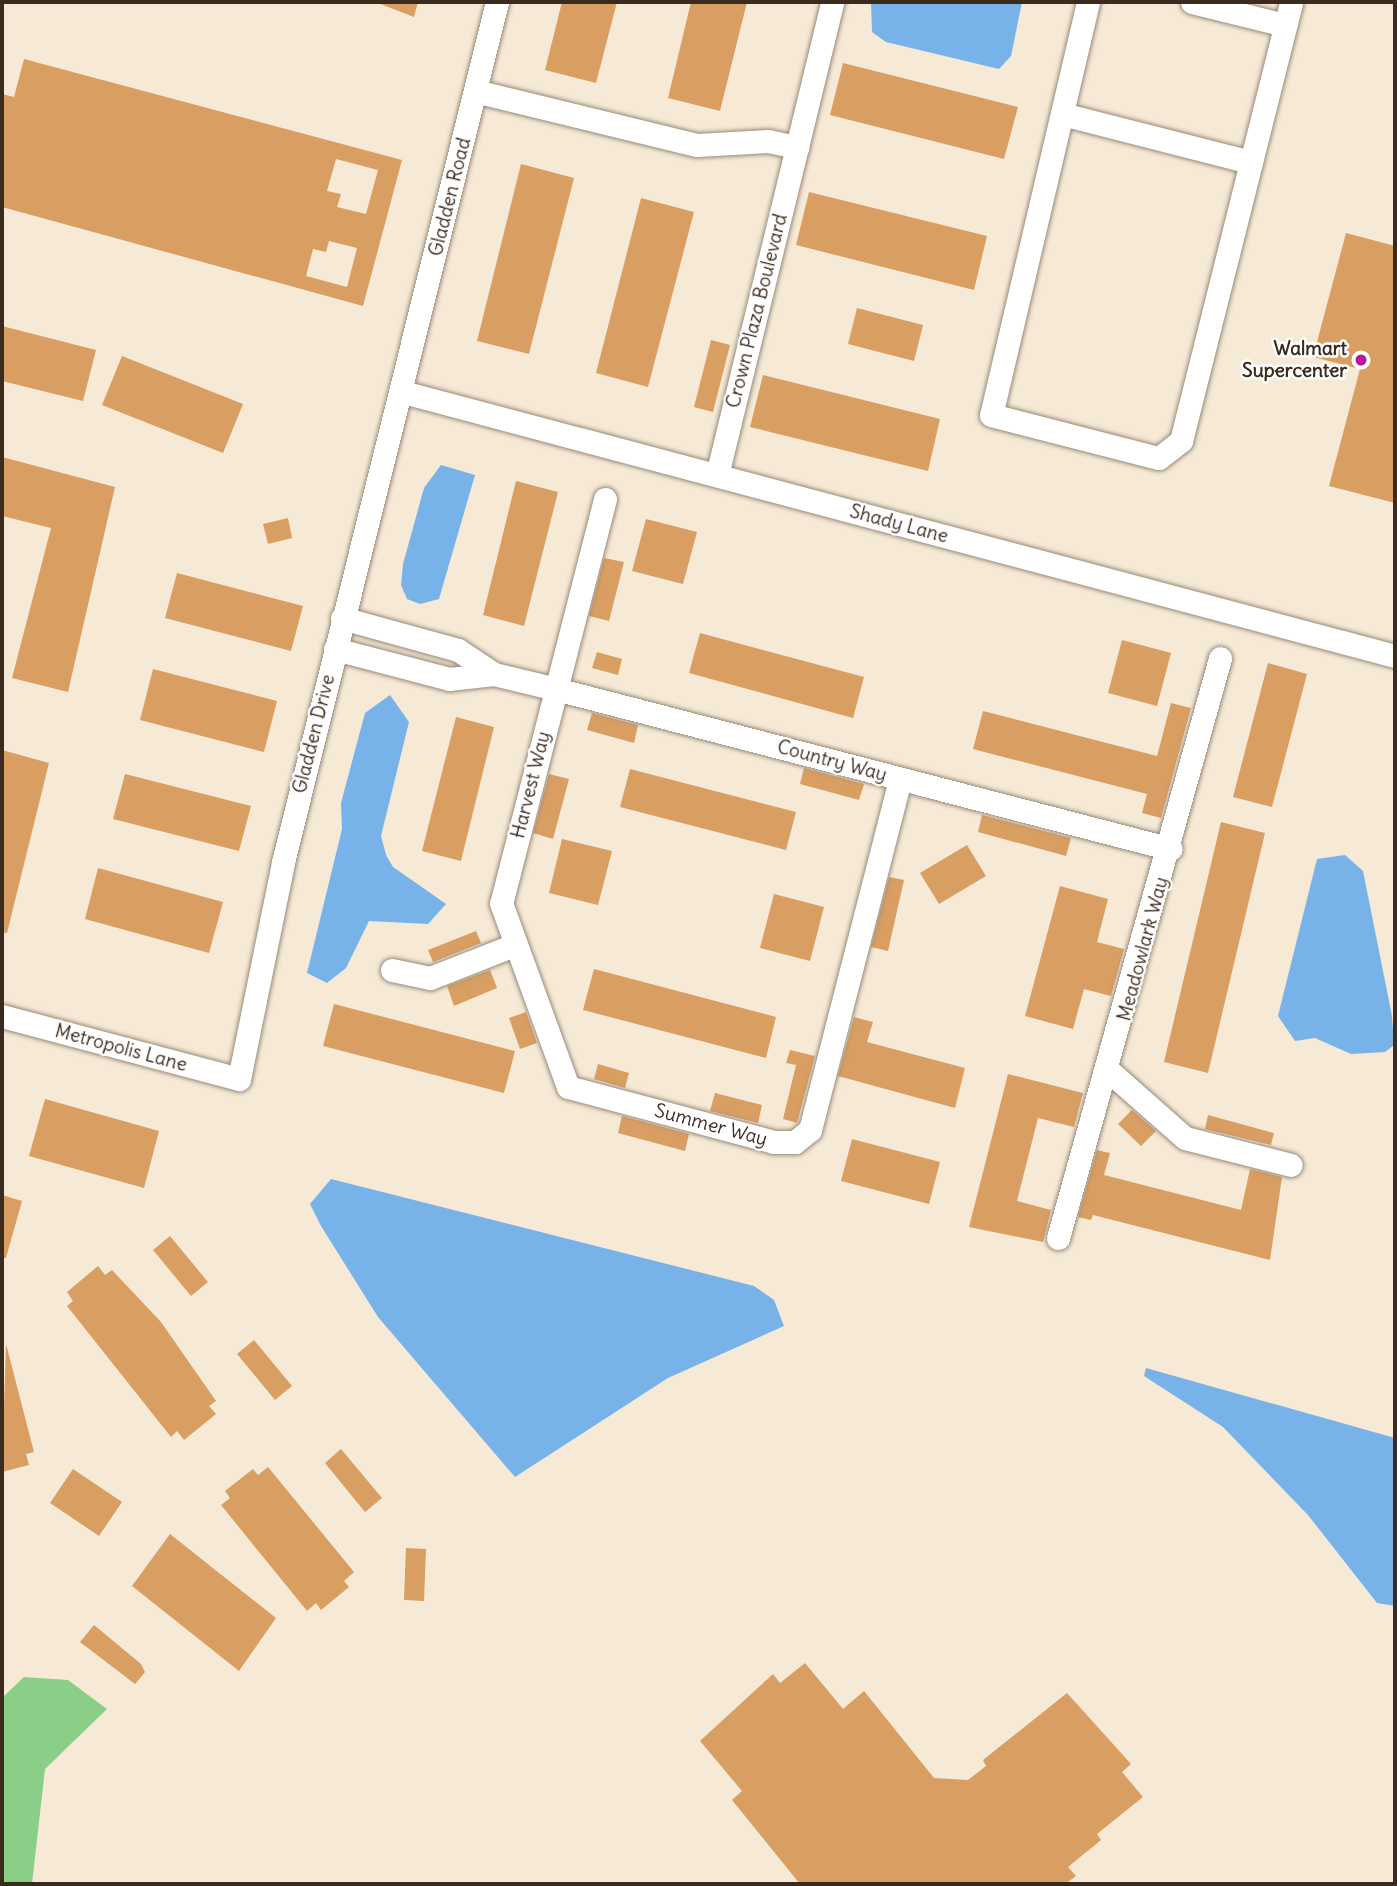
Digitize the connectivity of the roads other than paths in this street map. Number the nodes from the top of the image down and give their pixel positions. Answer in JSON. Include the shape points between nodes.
{"nodes":[{"id":1,"x":497,"y":2,"type":"edge"},
{"id":2,"x":832,"y":2,"type":"edge"},
{"id":3,"x":1088,"y":2,"type":"edge"},
{"id":4,"x":1192,"y":2,"type":"edge"},
{"id":5,"x":1290,"y":2,"type":"edge"},
{"id":6,"x":1284,"y":25,"type":"junction"},
{"id":7,"x":475,"y":91,"type":"junction"},
{"id":8,"x":1062,"y":114,"type":"junction"},
{"id":9,"x":797,"y":147,"type":"junction"},
{"id":10,"x":1251,"y":162,"type":"junction"},
{"id":11,"x":403,"y":391,"type":"junction"},
{"id":12,"x":718,"y":475,"type":"junction"},
{"id":13,"x":605,"y":499,"type":"dead end"},
{"id":14,"x":342,"y":618,"type":"junction"},
{"id":15,"x":335,"y":649,"type":"junction"},
{"id":16,"x":1395,"y":656,"type":"edge"},
{"id":17,"x":1220,"y":658,"type":"dead end"},
{"id":18,"x":494,"y":674,"type":"junction"},
{"id":19,"x":556,"y":689,"type":"junction"},
{"id":20,"x":900,"y":779,"type":"junction"},
{"id":21,"x":1171,"y":849,"type":"junction"},
{"id":22,"x":514,"y":945,"type":"junction"},
{"id":23,"x":392,"y":970,"type":"dead end"},
{"id":24,"x":2,"y":1016,"type":"edge"},
{"id":25,"x":1109,"y":1071,"type":"junction"},
{"id":26,"x":239,"y":1079,"type":"joint"},
{"id":27,"x":1291,"y":1165,"type":"dead end"},
{"id":28,"x":1058,"y":1238,"type":"dead end"}],
"edges":[{"from":1,"to":7,"type":"street","name":"Gladden Road"},
{"from":2,"to":9,"type":"street","name":"Crown Plaza Boulevard"},
{"from":3,"to":8,"type":"street"},
{"from":4,"to":6,"type":"street"},
{"from":5,"to":6,"type":"street"},
{"from":6,"to":10,"type":"street"},
{"from":7,"to":9,"type":"street","via":[[697,145],[768,141]]},
{"from":7,"to":11,"type":"street","name":"Gladden Road"},
{"from":8,"to":10,"type":"street"},
{"from":8,"to":10,"type":"street","via":[[991,415],[1159,458],[1181,441]]},
{"from":9,"to":12,"type":"street","name":"Crown Plaza Boulevard"},
{"from":11,"to":12,"type":"street","name":"Shady Lane"},
{"from":11,"to":14,"type":"street","name":"Gladden Drive"},
{"from":12,"to":16,"type":"street","name":"Shady Lane"},
{"from":13,"to":19,"type":"street","name":"Harvest Way"},
{"from":14,"to":15,"type":"street","name":"Gladden Drive"},
{"from":14,"to":18,"type":"street","via":[[458,650]]},
{"from":15,"to":18,"type":"street","via":[[449,679]]},
{"from":15,"to":26,"type":"street","name":"Gladden Drive"},
{"from":17,"to":21,"type":"street","name":"Meadowlark Way"},
{"from":18,"to":19,"type":"street","name":"Country Way"},
{"from":19,"to":20,"type":"street","name":"Country Way"},
{"from":19,"to":22,"type":"street","name":"Harvest Way","via":[[501,903]]},
{"from":20,"to":21,"type":"street","name":"Country Way"},
{"from":20,"to":22,"type":"street","name":"Summer Way","via":[[810,1130],[795,1142],[568,1087]]},
{"from":21,"to":25,"type":"street","name":"Meadowlark Way"},
{"from":22,"to":23,"type":"street","via":[[430,978]]},
{"from":24,"to":26,"type":"street","name":"Metropolis Lane"},
{"from":25,"to":27,"type":"street","via":[[1185,1138]]},
{"from":25,"to":28,"type":"street","name":"Meadowlark Way","via":[[1096,1093]]}]}
